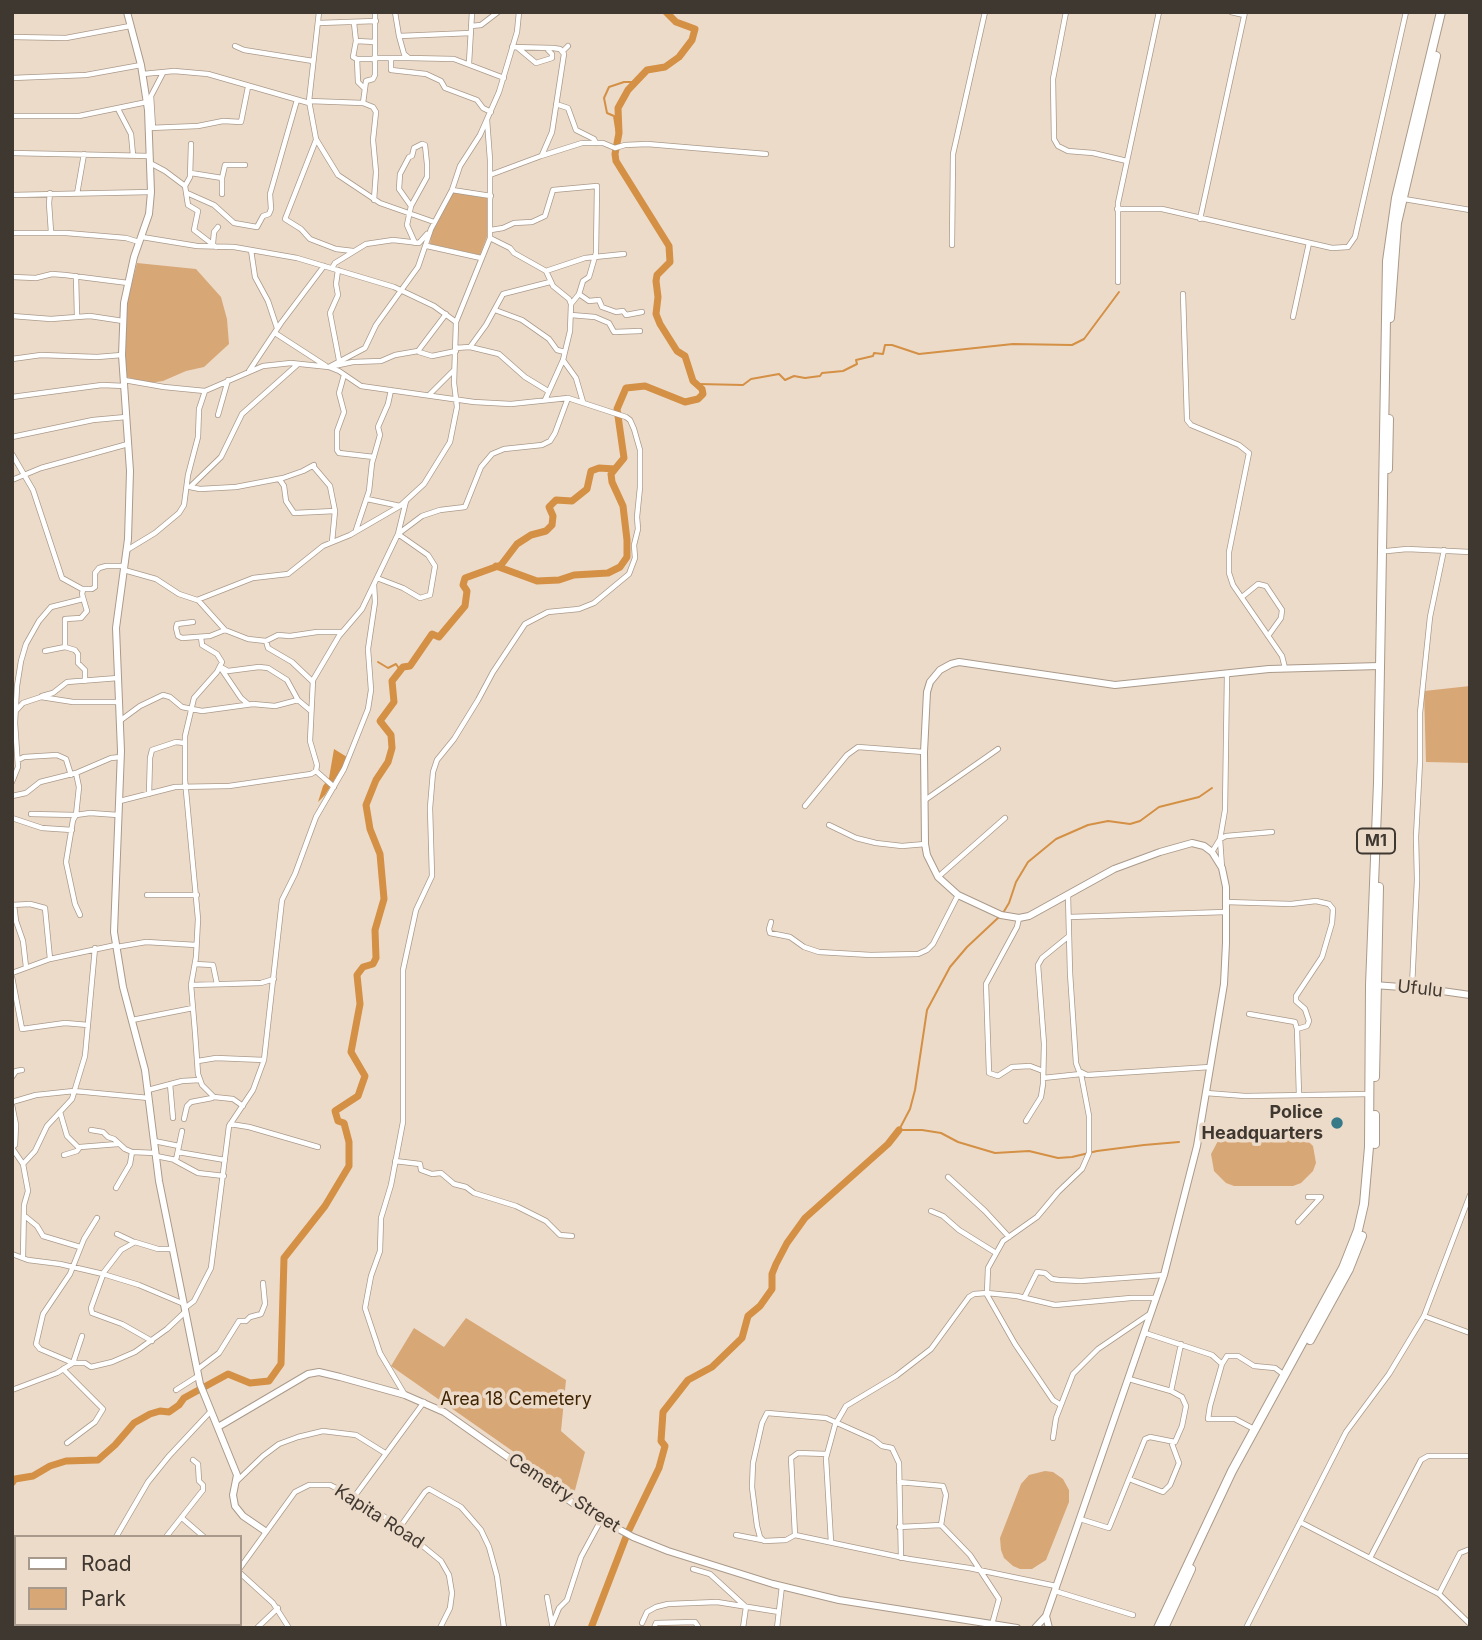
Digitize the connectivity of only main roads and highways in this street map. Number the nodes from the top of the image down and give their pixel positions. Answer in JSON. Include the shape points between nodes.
{"nodes":[{"id":1,"x":1441,"y":12,"type":"edge"},
{"id":2,"x":1447,"y":12,"type":"edge"},
{"id":3,"x":1399,"y":198,"type":"junction"},
{"id":4,"x":1373,"y":985,"type":"junction"},
{"id":5,"x":1158,"y":1628,"type":"edge"},
{"id":6,"x":1164,"y":1628,"type":"edge"}],
"edges":[{"from":1,"to":3,"type":"highway","number":"M1"},
{"from":2,"to":3,"type":"highway","number":"M1"},
{"from":3,"to":4,"type":"highway","number":"M1","via":[[1390,319]]},
{"from":3,"to":4,"type":"highway","number":"M1","via":[[1388,244],[1385,297]]},
{"from":4,"to":5,"type":"highway","number":"M1","via":[[1368,1176],[1358,1230],[1335,1285],[1254,1429]]},
{"from":4,"to":6,"type":"highway","number":"M1","via":[[1373,1175],[1357,1251],[1245,1456]]}]}
